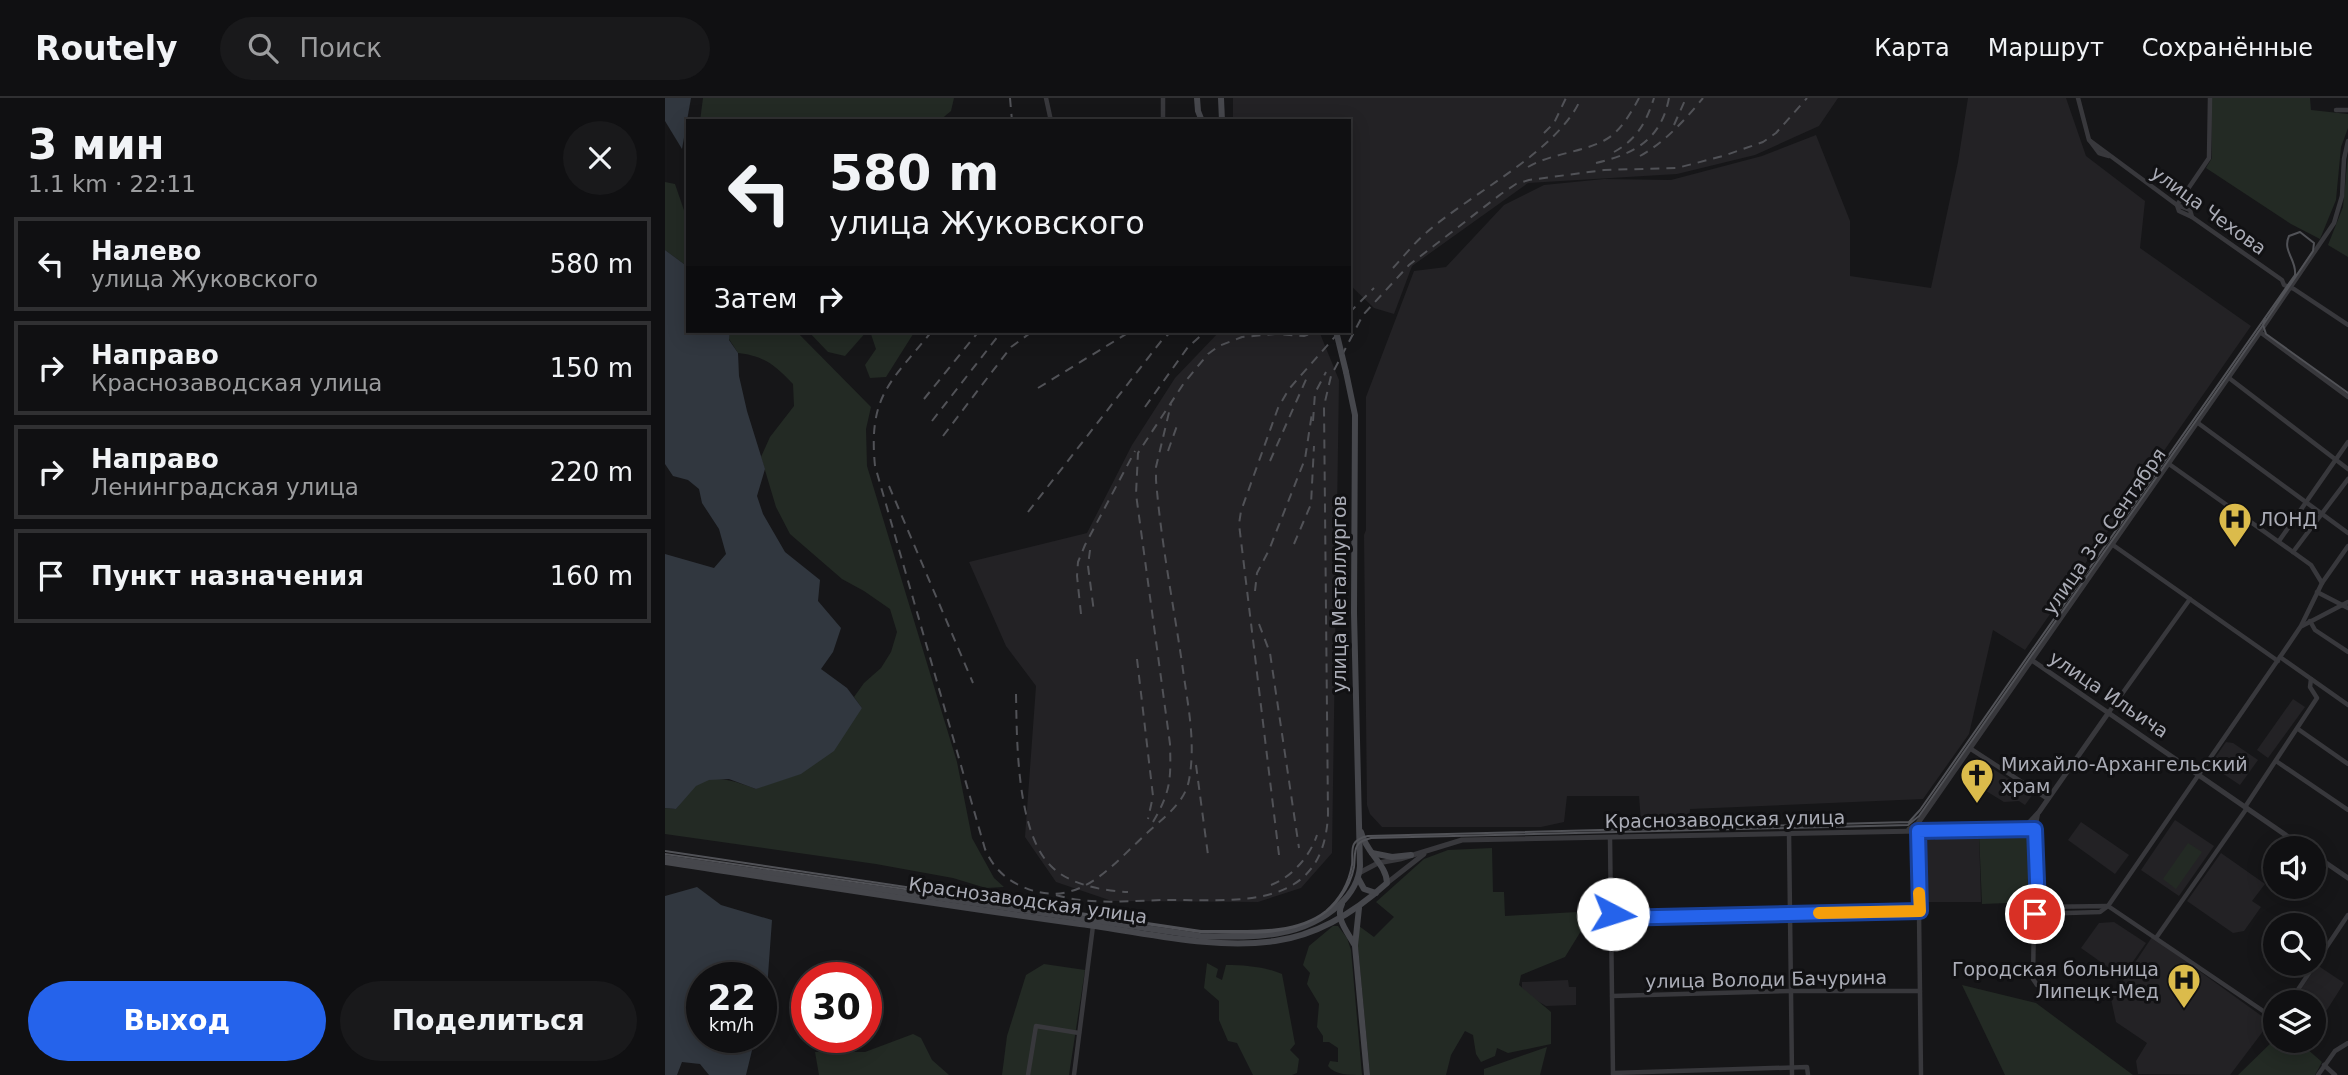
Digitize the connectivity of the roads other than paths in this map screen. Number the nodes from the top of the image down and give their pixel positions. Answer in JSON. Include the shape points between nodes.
{"nodes":[{"id":1,"x":1046,"y":98,"type":"edge"},
{"id":2,"x":1163,"y":98,"type":"edge"},
{"id":3,"x":1197,"y":98,"type":"edge"},
{"id":4,"x":1221,"y":98,"type":"edge"},
{"id":5,"x":2078,"y":98,"type":"edge"},
{"id":6,"x":2210,"y":98,"type":"edge"},
{"id":7,"x":2336,"y":110,"type":"dead end"},
{"id":8,"x":2348,"y":110,"type":"edge"},
{"id":9,"x":1051,"y":119,"type":"edge"},
{"id":10,"x":1163,"y":119,"type":"edge"},
{"id":11,"x":1201,"y":119,"type":"edge"},
{"id":12,"x":1222,"y":119,"type":"edge"},
{"id":13,"x":2348,"y":141,"type":"edge"},
{"id":14,"x":2177,"y":205,"type":"junction"},
{"id":15,"x":2290,"y":288,"type":"junction"},
{"id":16,"x":2348,"y":325,"type":"edge"},
{"id":17,"x":2260,"y":332,"type":"junction"},
{"id":18,"x":1336,"y":333,"type":"edge"},
{"id":19,"x":2229,"y":378,"type":"junction"},
{"id":20,"x":2348,"y":397,"type":"edge"},
{"id":21,"x":2198,"y":423,"type":"junction"},
{"id":22,"x":2348,"y":442,"type":"edge"},
{"id":23,"x":2335,"y":460,"type":"junction"},
{"id":24,"x":2169,"y":464,"type":"junction"},
{"id":25,"x":2348,"y":469,"type":"edge"},
{"id":26,"x":2348,"y":479,"type":"edge"},
{"id":27,"x":2305,"y":503,"type":"junction"},
{"id":28,"x":2321,"y":515,"type":"junction"},
{"id":29,"x":2348,"y":533,"type":"edge"},
{"id":30,"x":2279,"y":541,"type":"junction"},
{"id":31,"x":2113,"y":545,"type":"junction"},
{"id":32,"x":2348,"y":546,"type":"edge"},
{"id":33,"x":2293,"y":552,"type":"junction"},
{"id":34,"x":2322,"y":583,"type":"junction"},
{"id":35,"x":2317,"y":592,"type":"junction"},
{"id":36,"x":2190,"y":599,"type":"junction"},
{"id":37,"x":2346,"y":605,"type":"edge"},
{"id":38,"x":2310,"y":621,"type":"junction"},
{"id":39,"x":2301,"y":626,"type":"junction"},
{"id":40,"x":2348,"y":652,"type":"edge"},
{"id":41,"x":2279,"y":659,"type":"junction"},
{"id":42,"x":2033,"y":661,"type":"junction"},
{"id":43,"x":2311,"y":679,"type":"junction"},
{"id":44,"x":2348,"y":705,"type":"edge"},
{"id":45,"x":2109,"y":712,"type":"junction"},
{"id":46,"x":2298,"y":729,"type":"junction"},
{"id":47,"x":1971,"y":749,"type":"junction"},
{"id":48,"x":2276,"y":761,"type":"junction"},
{"id":49,"x":2348,"y":764,"type":"edge"},
{"id":50,"x":2198,"y":774,"type":"junction"},
{"id":51,"x":2048,"y":799,"type":"junction"},
{"id":52,"x":2246,"y":808,"type":"junction"},
{"id":53,"x":2348,"y":810,"type":"edge"},
{"id":54,"x":2039,"y":812,"type":"junction"},
{"id":55,"x":1357,"y":816,"type":"junction"},
{"id":56,"x":1918,"y":823,"type":"junction"},
{"id":57,"x":2023,"y":829,"type":"junction"},
{"id":58,"x":2035,"y":829,"type":"junction"},
{"id":59,"x":1906,"y":831,"type":"junction"},
{"id":60,"x":1921,"y":831,"type":"junction"},
{"id":61,"x":1789,"y":833,"type":"junction"},
{"id":62,"x":2287,"y":836,"type":"edge"},
{"id":63,"x":1610,"y":838,"type":"junction"},
{"id":64,"x":1367,"y":849,"type":"junction"},
{"id":65,"x":1429,"y":850,"type":"junction"},
{"id":66,"x":1411,"y":855,"type":"junction"},
{"id":67,"x":665,"y":860,"type":"edge"},
{"id":68,"x":1378,"y":863,"type":"junction"},
{"id":69,"x":2326,"y":863,"type":"edge"},
{"id":70,"x":1358,"y":876,"type":"junction"},
{"id":71,"x":2348,"y":878,"type":"edge"},
{"id":72,"x":1387,"y":883,"type":"junction"},
{"id":73,"x":1377,"y":892,"type":"junction"},
{"id":74,"x":1343,"y":901,"type":"junction"},
{"id":75,"x":1360,"y":906,"type":"junction"},
{"id":76,"x":2057,"y":906,"type":"junction"},
{"id":77,"x":2088,"y":906,"type":"junction"},
{"id":78,"x":2108,"y":906,"type":"junction"},
{"id":79,"x":2038,"y":907,"type":"junction"},
{"id":80,"x":1920,"y":911,"type":"junction"},
{"id":81,"x":2089,"y":913,"type":"junction"},
{"id":82,"x":1790,"y":914,"type":"junction"},
{"id":83,"x":2035,"y":914,"type":"junction"},
{"id":84,"x":2056,"y":914,"type":"junction"},
{"id":85,"x":2348,"y":915,"type":"edge"},
{"id":86,"x":1613,"y":918,"type":"junction"},
{"id":87,"x":1340,"y":919,"type":"junction"},
{"id":88,"x":1093,"y":923,"type":"junction"},
{"id":89,"x":2155,"y":938,"type":"junction"},
{"id":90,"x":1355,"y":946,"type":"junction"},
{"id":91,"x":2037,"y":985,"type":"dead end"},
{"id":92,"x":1791,"y":990,"type":"junction"},
{"id":93,"x":2297,"y":990,"type":"edge"},
{"id":94,"x":1920,"y":991,"type":"junction"},
{"id":95,"x":1612,"y":996,"type":"junction"},
{"id":96,"x":2263,"y":1011,"type":"edge"},
{"id":97,"x":1079,"y":1032,"type":"junction"},
{"id":98,"x":2348,"y":1043,"type":"edge"},
{"id":99,"x":2324,"y":1065,"type":"junction"},
{"id":100,"x":1792,"y":1068,"type":"junction"},
{"id":101,"x":1613,"y":1074,"type":"edge"},
{"id":102,"x":1028,"y":1075,"type":"edge"},
{"id":103,"x":1073,"y":1075,"type":"edge"},
{"id":104,"x":1367,"y":1075,"type":"edge"},
{"id":105,"x":1792,"y":1075,"type":"edge"},
{"id":106,"x":1808,"y":1075,"type":"edge"},
{"id":107,"x":1921,"y":1075,"type":"edge"},
{"id":108,"x":2318,"y":1075,"type":"edge"},
{"id":109,"x":2335,"y":1075,"type":"edge"}],
"edges":[{"from":1,"to":9,"type":"street"},
{"from":2,"to":10,"type":"street"},
{"from":3,"to":11,"type":"main road"},
{"from":4,"to":12,"type":"main road"},
{"from":5,"to":14,"type":"street","name":"улица Чехова","via":[[2089,140]]},
{"from":6,"to":14,"type":"street","via":[[2209,158]]},
{"from":7,"to":8,"type":"street"},
{"from":13,"to":15,"type":"street","name":"улица 3-е Сентября","via":[[2334,223]]},
{"from":14,"to":15,"type":"street","name":"улица Чехова"},
{"from":15,"to":16,"type":"street","name":"улица Чехова"},
{"from":15,"to":17,"type":"street","name":"улица 3-е Сентября"},
{"from":17,"to":19,"type":"street","name":"улица 3-е Сентября"},
{"from":17,"to":20,"type":"street"},
{"from":18,"to":55,"type":"main road","name":"улица Металлургов","bridge":true,"via":[[1355,415]]},
{"from":19,"to":21,"type":"street","name":"улица 3-е Сентября"},
{"from":19,"to":23,"type":"street"},
{"from":21,"to":24,"type":"street","name":"улица 3-е Сентября"},
{"from":21,"to":27,"type":"street"},
{"from":22,"to":23,"type":"street"},
{"from":23,"to":25,"type":"street"},
{"from":23,"to":27,"type":"street"},
{"from":24,"to":30,"type":"street"},
{"from":24,"to":31,"type":"street","name":"улица 3-е Сентября"},
{"from":26,"to":28,"type":"street"},
{"from":27,"to":28,"type":"street"},
{"from":27,"to":30,"type":"street"},
{"from":28,"to":29,"type":"street"},
{"from":28,"to":33,"type":"street"},
{"from":30,"to":33,"type":"street"},
{"from":31,"to":36,"type":"street"},
{"from":31,"to":42,"type":"street","name":"улица 3-е Сентября"},
{"from":32,"to":34,"type":"street"},
{"from":33,"to":34,"type":"street","via":[[2311,565]]},
{"from":34,"to":35,"type":"street"},
{"from":35,"to":37,"type":"street"},
{"from":35,"to":39,"type":"street"},
{"from":36,"to":41,"type":"street"},
{"from":36,"to":45,"type":"street"},
{"from":37,"to":38,"type":"street"},
{"from":38,"to":39,"type":"street"},
{"from":38,"to":40,"type":"street","via":[[2315,630]]},
{"from":39,"to":41,"type":"street"},
{"from":41,"to":43,"type":"street"},
{"from":41,"to":50,"type":"street"},
{"from":42,"to":45,"type":"street","name":"улица Ильича"},
{"from":42,"to":47,"type":"street","name":"улица 3-е Сентября"},
{"from":43,"to":44,"type":"street"},
{"from":43,"to":46,"type":"street","via":[[2317,698]]},
{"from":45,"to":50,"type":"street","name":"улица Ильича"},
{"from":45,"to":51,"type":"street"},
{"from":46,"to":48,"type":"street"},
{"from":46,"to":49,"type":"street"},
{"from":47,"to":51,"type":"street"},
{"from":47,"to":56,"type":"street","name":"улица 3-е Сентября"},
{"from":48,"to":52,"type":"street"},
{"from":48,"to":53,"type":"street"},
{"from":50,"to":52,"type":"street","name":"улица Ильича"},
{"from":50,"to":78,"type":"street"},
{"from":51,"to":54,"type":"street"},
{"from":52,"to":62,"type":"street","name":"улица Ильича"},
{"from":52,"to":89,"type":"street"},
{"from":54,"to":57,"type":"street"},
{"from":54,"to":58,"type":"street"},
{"from":55,"to":64,"type":"main road"},
{"from":55,"to":70,"type":"main road"},
{"from":56,"to":59,"type":"street","name":"улица 3-е Сентября"},
{"from":56,"to":60,"type":"street"},
{"from":57,"to":58,"type":"street","name":"Краснозаводская улица"},
{"from":57,"to":60,"type":"street","name":"Краснозаводская улица"},
{"from":58,"to":79,"type":"street"},
{"from":59,"to":60,"type":"street","name":"Краснозаводская улица"},
{"from":59,"to":61,"type":"street","name":"Краснозаводская улица"},
{"from":60,"to":80,"type":"street"},
{"from":61,"to":63,"type":"street","name":"Краснозаводская улица"},
{"from":61,"to":82,"type":"street"},
{"from":63,"to":65,"type":"street","name":"Краснозаводская улица","via":[[1462,840]]},
{"from":63,"to":86,"type":"street"},
{"from":64,"to":66,"type":"main road","via":[[1381,857]]},
{"from":64,"to":68,"type":"main road"},
{"from":65,"to":66,"type":"street","name":"Краснозаводская улица"},
{"from":65,"to":72,"type":"street"},
{"from":66,"to":68,"type":"street","name":"Краснозаводская улица"},
{"from":67,"to":88,"type":"main road","name":"Краснозаводская улица"},
{"from":68,"to":70,"type":"street"},
{"from":68,"to":72,"type":"main road"},
{"from":69,"to":71,"type":"street"},
{"from":70,"to":73,"type":"main road","via":[[1364,889]]},
{"from":70,"to":74,"type":"main road","name":"Краснозаводская улица"},
{"from":72,"to":73,"type":"main road"},
{"from":73,"to":75,"type":"main road","name":"Краснозаводская улица"},
{"from":74,"to":87,"type":"main road"},
{"from":74,"to":88,"type":"main road","name":"Краснозаводская улица","via":[[1314,923],[1257,937],[1200,936]]},
{"from":75,"to":87,"type":"main road","name":"Краснозаводская улица"},
{"from":75,"to":90,"type":"main road"},
{"from":76,"to":77,"type":"street"},
{"from":76,"to":79,"type":"street"},
{"from":76,"to":84,"type":"street"},
{"from":77,"to":78,"type":"street"},
{"from":77,"to":81,"type":"street"},
{"from":78,"to":81,"type":"street"},
{"from":78,"to":89,"type":"street"},
{"from":79,"to":83,"type":"street"},
{"from":80,"to":82,"type":"street"},
{"from":80,"to":94,"type":"street"},
{"from":81,"to":84,"type":"street"},
{"from":82,"to":86,"type":"street"},
{"from":82,"to":92,"type":"street"},
{"from":83,"to":84,"type":"street"},
{"from":83,"to":91,"type":"street","via":[[2033,979]]},
{"from":85,"to":93,"type":"street"},
{"from":86,"to":95,"type":"street"},
{"from":87,"to":88,"type":"main road","name":"Краснозаводская улица","via":[[1294,938],[1242,944]]},
{"from":87,"to":90,"type":"main road"},
{"from":88,"to":97,"type":"street"},
{"from":89,"to":96,"type":"street"},
{"from":90,"to":104,"type":"main road"},
{"from":92,"to":94,"type":"street","name":"улица Володи Бачурина"},
{"from":92,"to":95,"type":"street","name":"улица Володи Бачурина"},
{"from":92,"to":100,"type":"street"},
{"from":94,"to":107,"type":"street"},
{"from":95,"to":101,"type":"street"},
{"from":97,"to":102,"type":"street","via":[[1036,1026]]},
{"from":97,"to":103,"type":"street"},
{"from":98,"to":99,"type":"street"},
{"from":99,"to":108,"type":"street"},
{"from":99,"to":109,"type":"street"},
{"from":100,"to":101,"type":"street"},
{"from":100,"to":105,"type":"street"},
{"from":100,"to":106,"type":"street","via":[[1807,1067]]}]}
